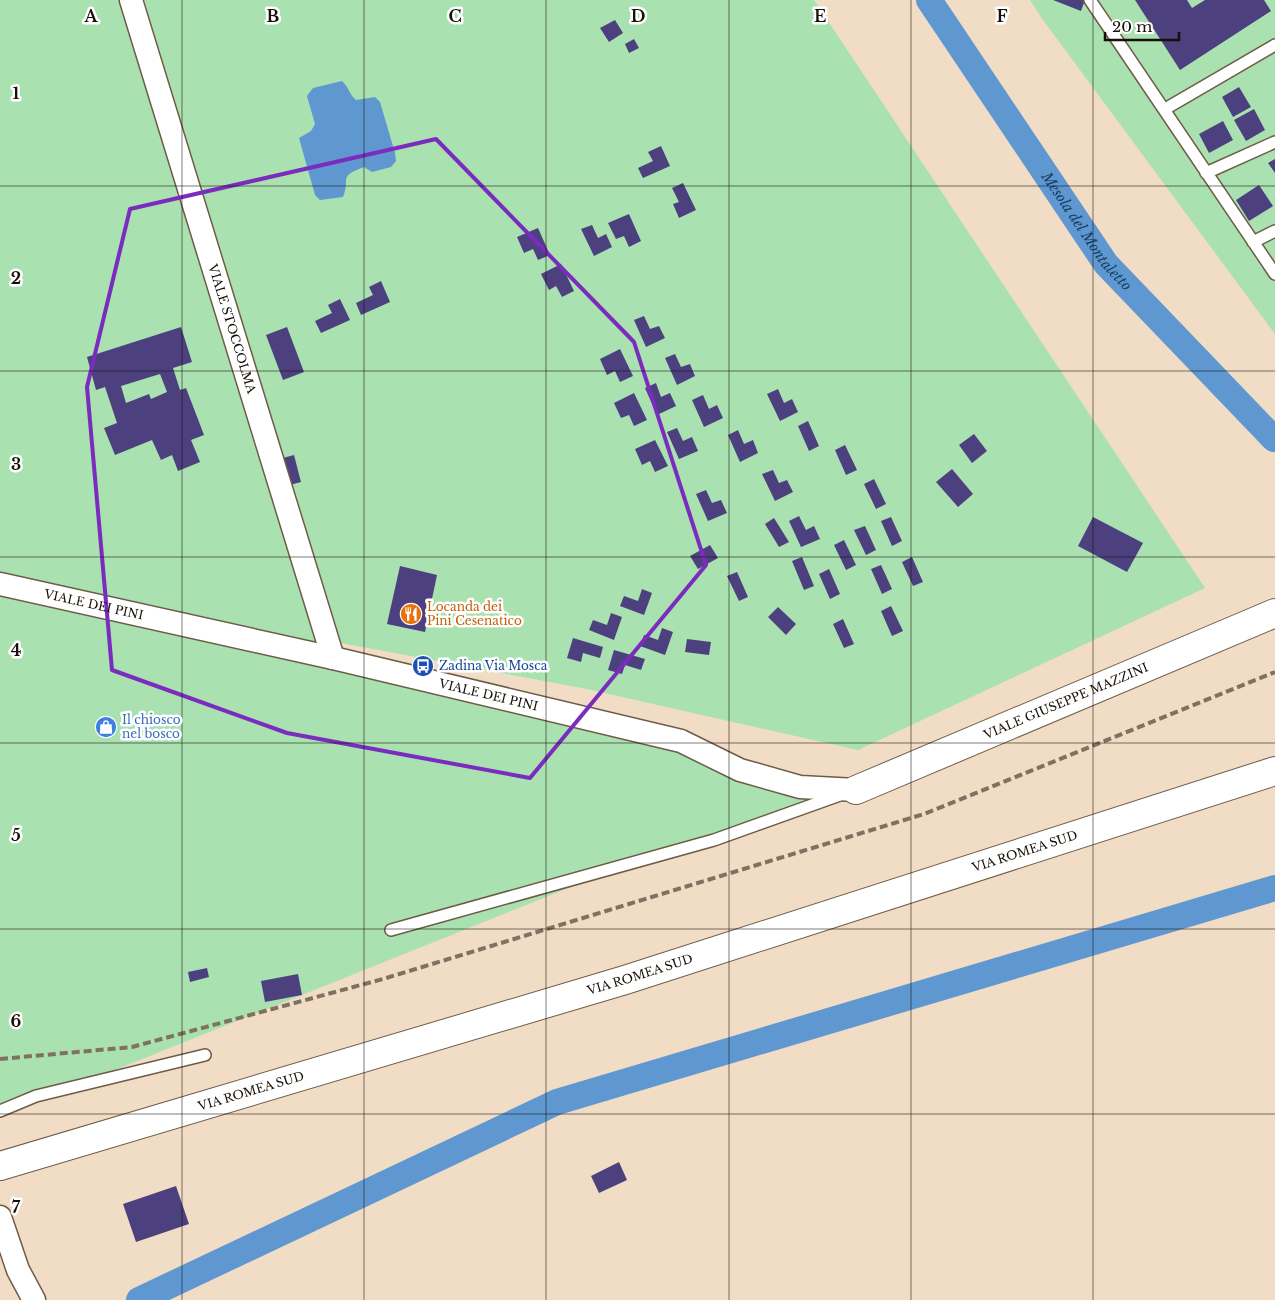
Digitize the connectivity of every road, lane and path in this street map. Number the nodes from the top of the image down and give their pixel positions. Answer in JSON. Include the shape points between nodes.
{"nodes":[{"id":1,"x":132,"y":0,"type":"edge"},
{"id":2,"x":1090,"y":0,"type":"edge"},
{"id":3,"x":1275,"y":45,"type":"edge"},
{"id":4,"x":1165,"y":109,"type":"junction"},
{"id":5,"x":1275,"y":142,"type":"edge"},
{"id":6,"x":1206,"y":173,"type":"junction"},
{"id":7,"x":1275,"y":232,"type":"edge"},
{"id":8,"x":1253,"y":242,"type":"junction"},
{"id":9,"x":1275,"y":274,"type":"edge"},
{"id":10,"x":0,"y":584,"type":"edge"},
{"id":11,"x":1275,"y":612,"type":"edge"},
{"id":12,"x":333,"y":658,"type":"junction"},
{"id":13,"x":1275,"y":771,"type":"edge"},
{"id":14,"x":856,"y":790,"type":"junction"},
{"id":15,"x":391,"y":930,"type":"dead end"},
{"id":16,"x":205,"y":1055,"type":"dead end"},
{"id":17,"x":0,"y":1111,"type":"edge"},
{"id":18,"x":0,"y":1166,"type":"edge"},
{"id":19,"x":0,"y":1217,"type":"edge"},
{"id":20,"x":34,"y":1300,"type":"edge"}],
"edges":[{"from":1,"to":12,"type":"street","name":"VIALE STOCCOLMA"},
{"from":2,"to":4,"type":"lane"},
{"from":3,"to":4,"type":"lane"},
{"from":4,"to":6,"type":"lane"},
{"from":5,"to":6,"type":"lane"},
{"from":6,"to":8,"type":"lane"},
{"from":7,"to":8,"type":"lane"},
{"from":8,"to":9,"type":"lane"},
{"from":10,"to":12,"type":"street","name":"VIALE DEI PINI"},
{"from":11,"to":14,"type":"main road","name":"VIALE GIUSEPPE MAZZINI"},
{"from":12,"to":14,"type":"street","name":"VIALE DEI PINI","via":[[682,741],[740,770],[800,787]]},
{"from":13,"to":18,"type":"main road","name":"VIA ROMEA SUD","via":[[625,980]]},
{"from":14,"to":15,"type":"lane","via":[[714,840]]},
{"from":16,"to":17,"type":"lane","via":[[36,1096]]},
{"from":19,"to":20,"type":"street","via":[[18,1270]]}]}
